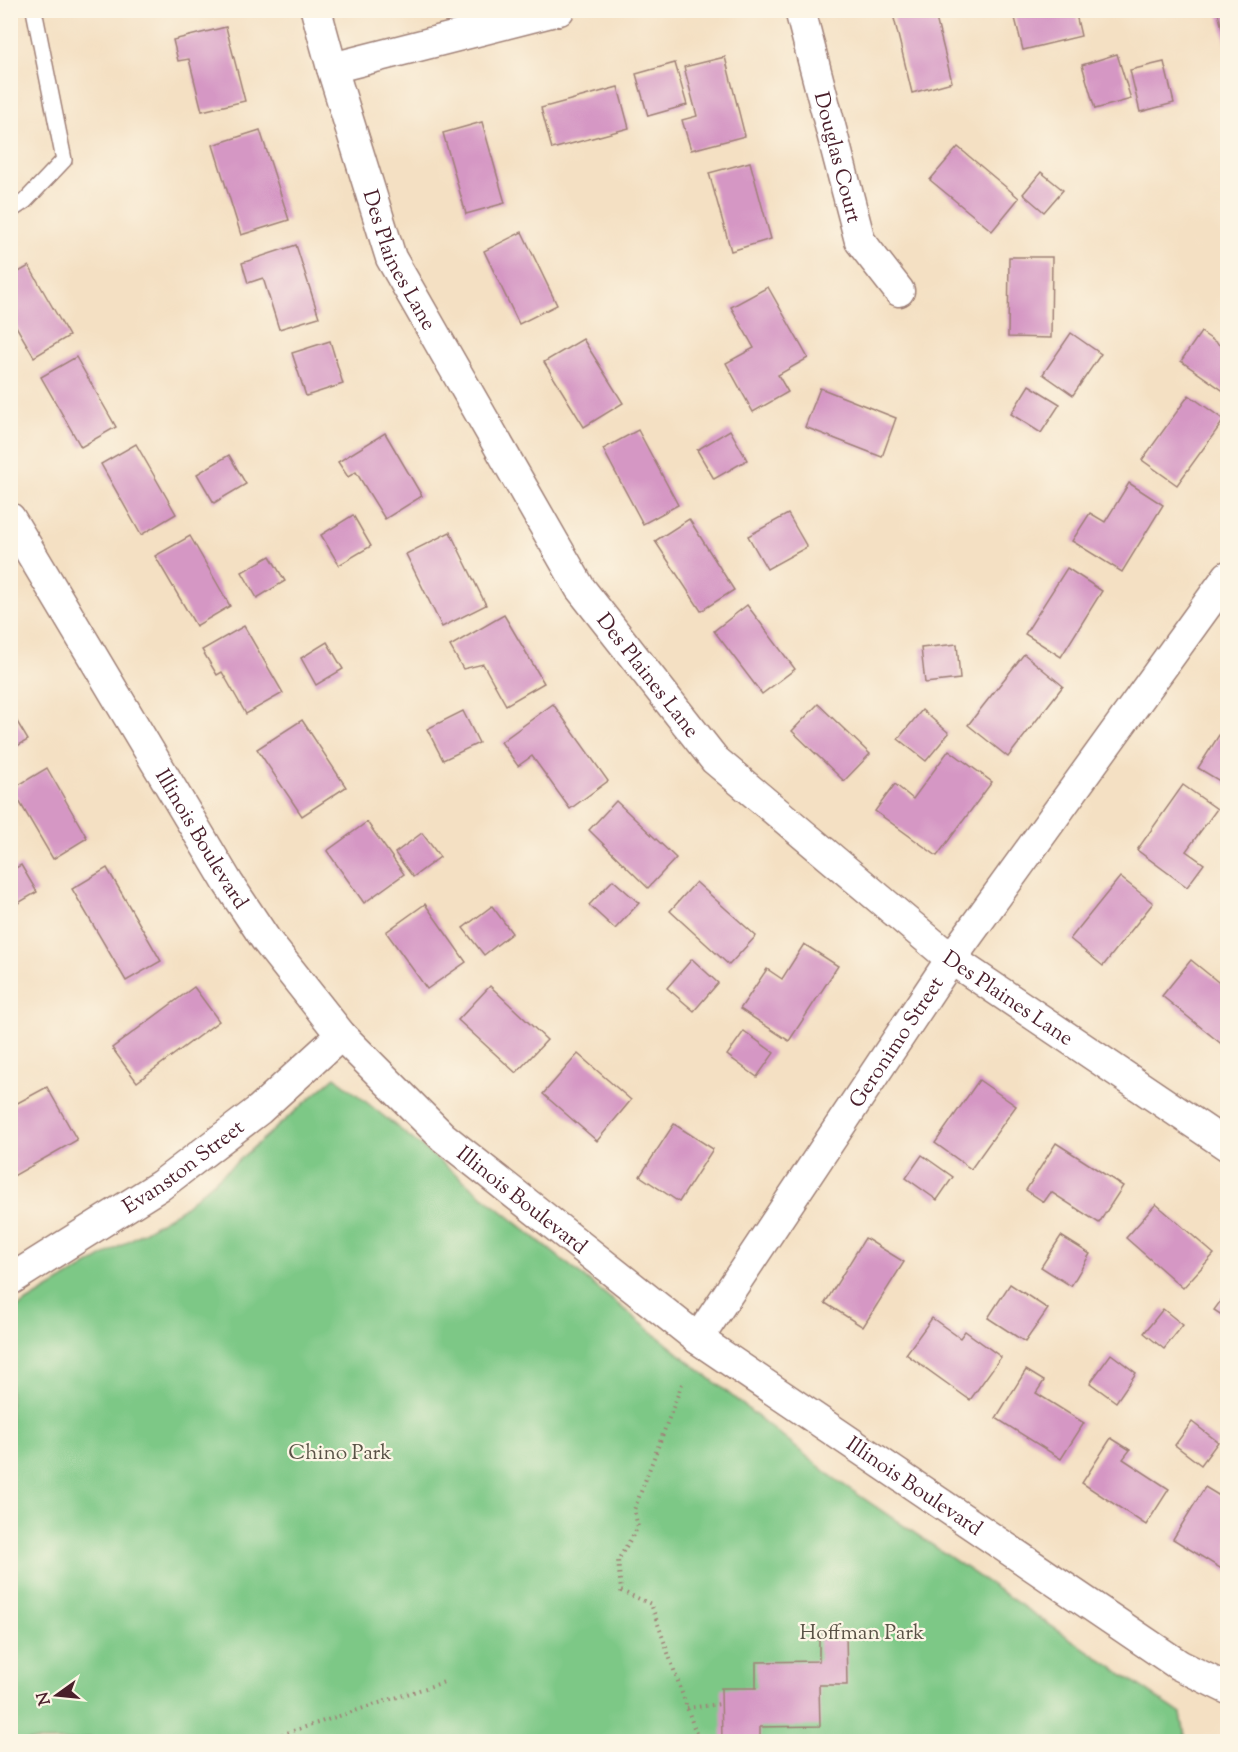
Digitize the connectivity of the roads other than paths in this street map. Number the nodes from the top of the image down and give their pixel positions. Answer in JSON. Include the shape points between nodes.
{"nodes":[{"id":1,"x":34,"y":10,"type":"edge"},
{"id":2,"x":316,"y":10,"type":"edge"},
{"id":3,"x":559,"y":10,"type":"edge"},
{"id":4,"x":800,"y":10,"type":"edge"},
{"id":5,"x":332,"y":68,"type":"junction"},
{"id":6,"x":10,"y":211,"type":"edge"},
{"id":7,"x":899,"y":291,"type":"dead end"},
{"id":8,"x":10,"y":518,"type":"edge"},
{"id":9,"x":1227,"y":576,"type":"edge"},
{"id":10,"x":951,"y":959,"type":"junction"},
{"id":11,"x":341,"y":1035,"type":"junction"},
{"id":12,"x":1227,"y":1146,"type":"edge"},
{"id":13,"x":10,"y":1280,"type":"edge"},
{"id":14,"x":699,"y":1339,"type":"junction"},
{"id":15,"x":1227,"y":1689,"type":"edge"}],
"edges":[{"from":1,"to":6,"type":"lane","via":[[64,160],[26,201]]},
{"from":2,"to":5,"type":"street","name":"Des Plaines Lane"},
{"from":3,"to":5,"type":"street"},
{"from":4,"to":7,"type":"street","name":"Douglas Court","via":[[860,242]]},
{"from":5,"to":10,"type":"street","name":"Des Plaines Lane","via":[[391,258],[580,588],[715,760]]},
{"from":8,"to":11,"type":"street","name":"Illinois Boulevard","via":[[228,883],[266,940]]},
{"from":9,"to":10,"type":"street","name":"Geronimo Street"},
{"from":10,"to":12,"type":"street","name":"Des Plaines Lane"},
{"from":10,"to":14,"type":"street","name":"Geronimo Street"},
{"from":11,"to":13,"type":"street","name":"Evanston Street","via":[[259,1110],[161,1185]]},
{"from":11,"to":14,"type":"street","name":"Illinois Boulevard","via":[[443,1137]]},
{"from":14,"to":15,"type":"street","name":"Illinois Boulevard","via":[[1179,1665]]}]}
